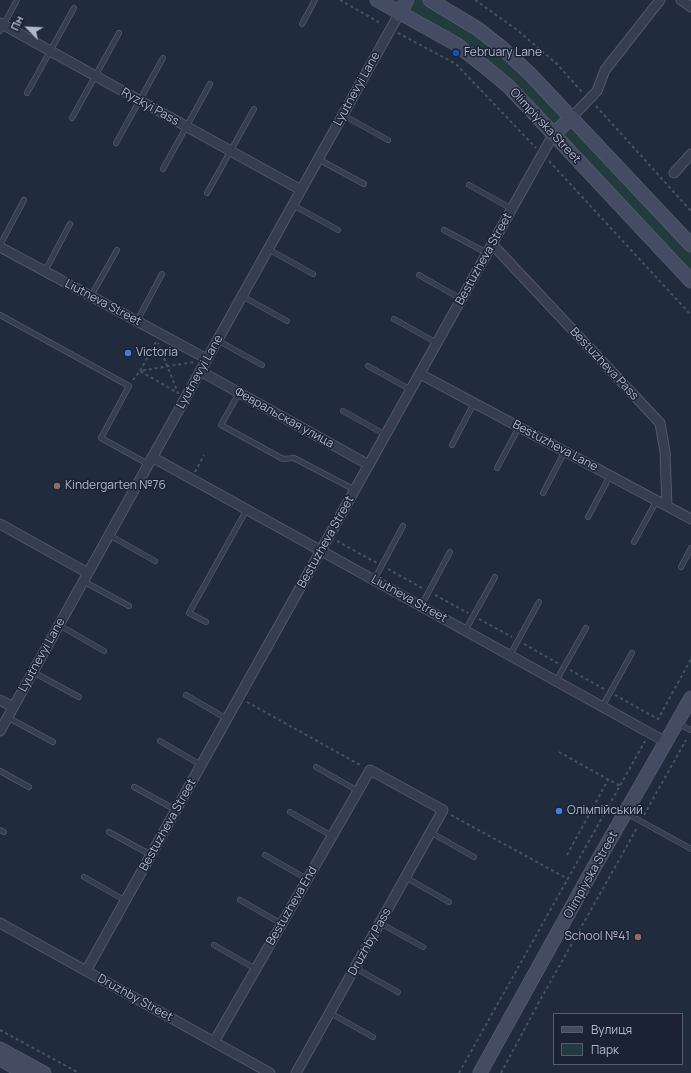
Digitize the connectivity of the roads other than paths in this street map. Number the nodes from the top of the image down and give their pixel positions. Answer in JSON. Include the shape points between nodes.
{"nodes":[{"id":1,"x":17,"y":0,"type":"edge"},
{"id":2,"x":315,"y":0,"type":"edge"},
{"id":3,"x":377,"y":0,"type":"edge"},
{"id":4,"x":407,"y":0,"type":"edge"},
{"id":5,"x":430,"y":0,"type":"edge"},
{"id":6,"x":660,"y":0,"type":"edge"},
{"id":7,"x":680,"y":0,"type":"edge"},
{"id":8,"x":691,"y":7,"type":"edge"},
{"id":9,"x":74,"y":8,"type":"dead end"},
{"id":10,"x":400,"y":14,"type":"junction"},
{"id":11,"x":302,"y":24,"type":"dead end"},
{"id":12,"x":1,"y":26,"type":"edge"},
{"id":13,"x":119,"y":33,"type":"dead end"},
{"id":14,"x":50,"y":51,"type":"junction"},
{"id":15,"x":163,"y":58,"type":"dead end"},
{"id":16,"x":95,"y":76,"type":"junction"},
{"id":17,"x":210,"y":84,"type":"dead end"},
{"id":18,"x":27,"y":93,"type":"dead end"},
{"id":19,"x":139,"y":101,"type":"junction"},
{"id":20,"x":254,"y":108,"type":"dead end"},
{"id":21,"x":343,"y":115,"type":"junction"},
{"id":22,"x":572,"y":117,"type":"junction"},
{"id":23,"x":72,"y":118,"type":"dead end"},
{"id":24,"x":186,"y":126,"type":"junction"},
{"id":25,"x":553,"y":135,"type":"junction"},
{"id":26,"x":388,"y":140,"type":"dead end"},
{"id":27,"x":116,"y":143,"type":"dead end"},
{"id":28,"x":230,"y":151,"type":"junction"},
{"id":29,"x":691,"y":154,"type":"edge"},
{"id":30,"x":318,"y":159,"type":"junction"},
{"id":31,"x":162,"y":169,"type":"dead end"},
{"id":32,"x":674,"y":173,"type":"dead end"},
{"id":33,"x":364,"y":184,"type":"dead end"},
{"id":34,"x":469,"y":185,"type":"dead end"},
{"id":35,"x":301,"y":190,"type":"junction"},
{"id":36,"x":207,"y":193,"type":"dead end"},
{"id":37,"x":24,"y":200,"type":"dead end"},
{"id":38,"x":293,"y":205,"type":"junction"},
{"id":39,"x":512,"y":209,"type":"junction"},
{"id":40,"x":70,"y":224,"type":"dead end"},
{"id":41,"x":338,"y":230,"type":"dead end"},
{"id":42,"x":444,"y":230,"type":"dead end"},
{"id":43,"x":492,"y":244,"type":"junction"},
{"id":44,"x":691,"y":244,"type":"edge"},
{"id":45,"x":0,"y":246,"type":"edge"},
{"id":46,"x":268,"y":249,"type":"junction"},
{"id":47,"x":116,"y":250,"type":"dead end"},
{"id":48,"x":487,"y":254,"type":"junction"},
{"id":49,"x":44,"y":271,"type":"junction"},
{"id":50,"x":162,"y":274,"type":"dead end"},
{"id":51,"x":313,"y":274,"type":"dead end"},
{"id":52,"x":419,"y":276,"type":"dead end"},
{"id":53,"x":691,"y":281,"type":"edge"},
{"id":54,"x":91,"y":296,"type":"junction"},
{"id":55,"x":242,"y":296,"type":"junction"},
{"id":56,"x":462,"y":299,"type":"junction"},
{"id":57,"x":0,"y":315,"type":"edge"},
{"id":58,"x":394,"y":320,"type":"dead end"},
{"id":59,"x":137,"y":321,"type":"junction"},
{"id":60,"x":287,"y":321,"type":"dead end"},
{"id":61,"x":217,"y":340,"type":"junction"},
{"id":62,"x":437,"y":343,"type":"junction"},
{"id":63,"x":207,"y":359,"type":"junction"},
{"id":64,"x":262,"y":365,"type":"dead end"},
{"id":65,"x":368,"y":366,"type":"dead end"},
{"id":66,"x":200,"y":371,"type":"junction"},
{"id":67,"x":420,"y":374,"type":"junction"},
{"id":68,"x":411,"y":390,"type":"junction"},
{"id":69,"x":239,"y":393,"type":"junction"},
{"id":70,"x":474,"y":403,"type":"junction"},
{"id":71,"x":343,"y":411,"type":"dead end"},
{"id":72,"x":519,"y":427,"type":"junction"},
{"id":73,"x":386,"y":435,"type":"junction"},
{"id":74,"x":452,"y":445,"type":"dead end"},
{"id":75,"x":565,"y":451,"type":"junction"},
{"id":76,"x":150,"y":460,"type":"junction"},
{"id":77,"x":368,"y":466,"type":"junction"},
{"id":78,"x":497,"y":468,"type":"dead end"},
{"id":79,"x":610,"y":476,"type":"junction"},
{"id":80,"x":355,"y":490,"type":"junction"},
{"id":81,"x":543,"y":493,"type":"dead end"},
{"id":82,"x":657,"y":500,"type":"junction"},
{"id":83,"x":667,"y":506,"type":"junction"},
{"id":84,"x":247,"y":509,"type":"junction"},
{"id":85,"x":588,"y":517,"type":"dead end"},
{"id":86,"x":691,"y":518,"type":"edge"},
{"id":87,"x":0,"y":524,"type":"edge"},
{"id":88,"x":403,"y":526,"type":"dead end"},
{"id":89,"x":109,"y":535,"type":"junction"},
{"id":90,"x":634,"y":542,"type":"dead end"},
{"id":91,"x":691,"y":548,"type":"edge"},
{"id":92,"x":321,"y":551,"type":"junction"},
{"id":93,"x":450,"y":552,"type":"dead end"},
{"id":94,"x":155,"y":561,"type":"dead end"},
{"id":95,"x":681,"y":567,"type":"dead end"},
{"id":96,"x":86,"y":577,"type":"junction"},
{"id":97,"x":495,"y":577,"type":"dead end"},
{"id":98,"x":374,"y":580,"type":"junction"},
{"id":99,"x":539,"y":602,"type":"dead end"},
{"id":100,"x":130,"y":606,"type":"dead end"},
{"id":101,"x":420,"y":606,"type":"junction"},
{"id":102,"x":206,"y":622,"type":"dead end"},
{"id":103,"x":58,"y":625,"type":"junction"},
{"id":104,"x":586,"y":628,"type":"dead end"},
{"id":105,"x":465,"y":631,"type":"junction"},
{"id":106,"x":104,"y":651,"type":"dead end"},
{"id":107,"x":632,"y":653,"type":"dead end"},
{"id":108,"x":510,"y":655,"type":"junction"},
{"id":109,"x":33,"y":671,"type":"junction"},
{"id":110,"x":556,"y":681,"type":"junction"},
{"id":111,"x":186,"y":695,"type":"dead end"},
{"id":112,"x":79,"y":697,"type":"dead end"},
{"id":113,"x":691,"y":698,"type":"edge"},
{"id":114,"x":0,"y":700,"type":"edge"},
{"id":115,"x":13,"y":707,"type":"junction"},
{"id":116,"x":602,"y":707,"type":"junction"},
{"id":117,"x":8,"y":717,"type":"junction"},
{"id":118,"x":227,"y":718,"type":"junction"},
{"id":119,"x":677,"y":723,"type":"junction"},
{"id":120,"x":0,"y":730,"type":"edge"},
{"id":121,"x":691,"y":730,"type":"edge"},
{"id":122,"x":53,"y":742,"type":"dead end"},
{"id":123,"x":160,"y":742,"type":"dead end"},
{"id":124,"x":666,"y":742,"type":"junction"},
{"id":125,"x":202,"y":765,"type":"junction"},
{"id":126,"x":316,"y":767,"type":"dead end"},
{"id":127,"x":0,"y":771,"type":"edge"},
{"id":128,"x":29,"y":787,"type":"dead end"},
{"id":129,"x":134,"y":787,"type":"dead end"},
{"id":130,"x":358,"y":791,"type":"junction"},
{"id":131,"x":176,"y":810,"type":"junction"},
{"id":132,"x":443,"y":810,"type":"joint"},
{"id":133,"x":290,"y":812,"type":"dead end"},
{"id":134,"x":626,"y":812,"type":"junction"},
{"id":135,"x":109,"y":832,"type":"dead end"},
{"id":136,"x":430,"y":832,"type":"junction"},
{"id":137,"x":333,"y":836,"type":"junction"},
{"id":138,"x":691,"y":849,"type":"edge"},
{"id":139,"x":151,"y":855,"type":"junction"},
{"id":140,"x":265,"y":855,"type":"dead end"},
{"id":141,"x":474,"y":857,"type":"dead end"},
{"id":142,"x":84,"y":877,"type":"dead end"},
{"id":143,"x":405,"y":877,"type":"junction"},
{"id":144,"x":308,"y":879,"type":"junction"},
{"id":145,"x":240,"y":900,"type":"dead end"},
{"id":146,"x":126,"y":901,"type":"junction"},
{"id":147,"x":449,"y":902,"type":"dead end"},
{"id":148,"x":0,"y":923,"type":"edge"},
{"id":149,"x":380,"y":923,"type":"junction"},
{"id":150,"x":282,"y":924,"type":"junction"},
{"id":151,"x":214,"y":945,"type":"dead end"},
{"id":152,"x":423,"y":947,"type":"dead end"},
{"id":153,"x":355,"y":968,"type":"junction"},
{"id":154,"x":256,"y":969,"type":"junction"},
{"id":155,"x":86,"y":971,"type":"junction"},
{"id":156,"x":398,"y":992,"type":"dead end"},
{"id":157,"x":330,"y":1013,"type":"junction"},
{"id":158,"x":373,"y":1037,"type":"dead end"},
{"id":159,"x":214,"y":1042,"type":"junction"},
{"id":160,"x":0,"y":1049,"type":"edge"},
{"id":161,"x":0,"y":1059,"type":"edge"},
{"id":162,"x":25,"y":1073,"type":"edge"},
{"id":163,"x":42,"y":1073,"type":"edge"},
{"id":164,"x":270,"y":1073,"type":"edge"},
{"id":165,"x":296,"y":1073,"type":"edge"},
{"id":166,"x":480,"y":1073,"type":"edge"}],
"edges":[{"from":1,"to":12,"type":"lane"},
{"from":2,"to":11,"type":"lane"},
{"from":3,"to":10,"type":"main road","name":"Olimpiyska Street"},
{"from":4,"to":10,"type":"main road"},
{"from":5,"to":22,"type":"main road","name":"Olimpiyska Street","via":[[478,29],[502,48]]},
{"from":6,"to":22,"type":"street","via":[[606,70],[597,91]]},
{"from":7,"to":8,"type":"street"},
{"from":9,"to":14,"type":"lane"},
{"from":10,"to":21,"type":"street","name":"Lyutnevyi Lane"},
{"from":10,"to":25,"type":"main road","name":"Olimpiyska Street","via":[[470,54],[508,86]]},
{"from":12,"to":14,"type":"street","name":"Ryzkyi Pass"},
{"from":13,"to":16,"type":"lane"},
{"from":14,"to":16,"type":"street","name":"Ryzkyi Pass"},
{"from":14,"to":18,"type":"lane"},
{"from":15,"to":19,"type":"lane"},
{"from":16,"to":19,"type":"street","name":"Ryzkyi Pass"},
{"from":16,"to":23,"type":"lane"},
{"from":17,"to":24,"type":"lane"},
{"from":19,"to":24,"type":"street","name":"Ryzkyi Pass"},
{"from":19,"to":27,"type":"lane"},
{"from":20,"to":28,"type":"lane"},
{"from":21,"to":26,"type":"lane"},
{"from":21,"to":30,"type":"street","name":"Lyutnevyi Lane"},
{"from":22,"to":25,"type":"main road","name":"Bestuzheva Street"},
{"from":22,"to":44,"type":"main road","name":"Olimpiyska Street"},
{"from":24,"to":28,"type":"street","name":"Ryzkyi Pass"},
{"from":24,"to":31,"type":"lane"},
{"from":25,"to":39,"type":"street","name":"Bestuzheva Street"},
{"from":25,"to":53,"type":"main road","name":"Olimpiyska Street"},
{"from":28,"to":35,"type":"street","name":"Ryzkyi Pass"},
{"from":28,"to":36,"type":"lane"},
{"from":29,"to":32,"type":"street"},
{"from":30,"to":33,"type":"lane"},
{"from":30,"to":35,"type":"street","name":"Lyutnevyi Lane"},
{"from":34,"to":39,"type":"lane"},
{"from":35,"to":38,"type":"street","name":"Lyutnevyi Lane"},
{"from":37,"to":45,"type":"lane"},
{"from":38,"to":41,"type":"lane"},
{"from":38,"to":46,"type":"street","name":"Lyutnevyi Lane"},
{"from":39,"to":43,"type":"street","name":"Bestuzheva Street"},
{"from":40,"to":49,"type":"lane"},
{"from":42,"to":48,"type":"lane"},
{"from":43,"to":48,"type":"street","name":"Bestuzheva Street"},
{"from":43,"to":83,"type":"street","name":"Bestuzheva Pass","via":[[660,423],[665,452]]},
{"from":45,"to":49,"type":"street","name":"Liutneva Street"},
{"from":46,"to":51,"type":"lane"},
{"from":46,"to":55,"type":"street","name":"Lyutnevyi Lane"},
{"from":47,"to":54,"type":"lane"},
{"from":48,"to":56,"type":"street","name":"Bestuzheva Street"},
{"from":49,"to":54,"type":"street","name":"Liutneva Street"},
{"from":50,"to":59,"type":"lane"},
{"from":52,"to":56,"type":"lane"},
{"from":54,"to":59,"type":"street","name":"Liutneva Street"},
{"from":55,"to":60,"type":"lane"},
{"from":55,"to":61,"type":"street","name":"Lyutnevyi Lane"},
{"from":56,"to":62,"type":"street","name":"Bestuzheva Street"},
{"from":57,"to":76,"type":"lane","via":[[129,386],[101,438]]},
{"from":58,"to":62,"type":"lane"},
{"from":59,"to":63,"type":"street","name":"Liutneva Street"},
{"from":61,"to":63,"type":"street","name":"Lyutnevyi Lane"},
{"from":61,"to":64,"type":"lane"},
{"from":62,"to":67,"type":"street","name":"Bestuzheva Street"},
{"from":63,"to":66,"type":"street","name":"Lyutnevyi Lane"},
{"from":65,"to":68,"type":"lane"},
{"from":66,"to":69,"type":"street","name":"Февральская улица"},
{"from":66,"to":76,"type":"street","name":"Lyutnevyi Lane"},
{"from":67,"to":68,"type":"street","name":"Bestuzheva Street"},
{"from":67,"to":70,"type":"street","name":"Bestuzheva Lane"},
{"from":68,"to":73,"type":"street","name":"Bestuzheva Street"},
{"from":69,"to":77,"type":"street","name":"Февральская улица"},
{"from":69,"to":80,"type":"lane","via":[[221,425],[283,459],[294,458]]},
{"from":70,"to":72,"type":"street","name":"Bestuzheva Lane"},
{"from":70,"to":74,"type":"lane"},
{"from":71,"to":73,"type":"lane"},
{"from":72,"to":75,"type":"street","name":"Bestuzheva Lane"},
{"from":72,"to":78,"type":"lane"},
{"from":73,"to":77,"type":"street","name":"Bestuzheva Street"},
{"from":75,"to":79,"type":"street","name":"Bestuzheva Lane"},
{"from":75,"to":81,"type":"lane"},
{"from":76,"to":84,"type":"street","name":"Liutneva Street"},
{"from":76,"to":89,"type":"street","name":"Lyutnevyi Lane"},
{"from":77,"to":80,"type":"street","name":"Bestuzheva Street"},
{"from":79,"to":82,"type":"street","name":"Bestuzheva Lane"},
{"from":79,"to":85,"type":"lane"},
{"from":80,"to":92,"type":"street","name":"Bestuzheva Street"},
{"from":82,"to":83,"type":"street","name":"Bestuzheva Lane"},
{"from":82,"to":90,"type":"lane"},
{"from":83,"to":86,"type":"street","name":"Bestuzheva Lane"},
{"from":84,"to":92,"type":"street","name":"Liutneva Street"},
{"from":84,"to":102,"type":"lane","via":[[189,613]]},
{"from":87,"to":96,"type":"street"},
{"from":88,"to":98,"type":"lane"},
{"from":89,"to":94,"type":"lane"},
{"from":89,"to":96,"type":"street","name":"Lyutnevyi Lane"},
{"from":91,"to":95,"type":"lane"},
{"from":92,"to":98,"type":"street","name":"Liutneva Street"},
{"from":92,"to":118,"type":"street","name":"Bestuzheva Street"},
{"from":93,"to":101,"type":"lane"},
{"from":96,"to":100,"type":"lane"},
{"from":96,"to":103,"type":"street","name":"Lyutnevyi Lane"},
{"from":97,"to":105,"type":"lane"},
{"from":98,"to":101,"type":"street","name":"Liutneva Street"},
{"from":99,"to":108,"type":"lane"},
{"from":101,"to":105,"type":"street","name":"Liutneva Street"},
{"from":103,"to":106,"type":"lane"},
{"from":103,"to":109,"type":"street","name":"Lyutnevyi Lane"},
{"from":104,"to":110,"type":"lane"},
{"from":105,"to":108,"type":"street","name":"Liutneva Street"},
{"from":107,"to":116,"type":"lane"},
{"from":108,"to":110,"type":"street","name":"Liutneva Street"},
{"from":109,"to":112,"type":"lane"},
{"from":109,"to":115,"type":"street","name":"Lyutnevyi Lane"},
{"from":110,"to":116,"type":"street","name":"Liutneva Street"},
{"from":111,"to":118,"type":"lane"},
{"from":113,"to":119,"type":"main road","name":"Olimpiyska Street"},
{"from":114,"to":115,"type":"street"},
{"from":115,"to":117,"type":"street","name":"Lyutnevyi Lane"},
{"from":116,"to":124,"type":"street","name":"Liutneva Street"},
{"from":117,"to":120,"type":"street","name":"Lyutnevyi Lane"},
{"from":117,"to":122,"type":"lane"},
{"from":118,"to":125,"type":"street","name":"Bestuzheva Street"},
{"from":119,"to":121,"type":"lane"},
{"from":119,"to":124,"type":"main road","name":"Olimpiyska Street"},
{"from":123,"to":125,"type":"lane"},
{"from":124,"to":134,"type":"main road","name":"Olimpiyska Street"},
{"from":125,"to":131,"type":"street","name":"Bestuzheva Street"},
{"from":126,"to":130,"type":"lane"},
{"from":127,"to":128,"type":"lane"},
{"from":129,"to":131,"type":"lane"},
{"from":130,"to":132,"type":"street","name":"Bestuzheva End","via":[[370,770]]},
{"from":130,"to":137,"type":"street","name":"Bestuzheva End"},
{"from":131,"to":139,"type":"street","name":"Bestuzheva Street"},
{"from":132,"to":136,"type":"street","name":"Druzhby Pass"},
{"from":133,"to":137,"type":"lane"},
{"from":134,"to":138,"type":"lane"},
{"from":134,"to":166,"type":"main road","name":"Olimpiyska Street"},
{"from":135,"to":139,"type":"lane"},
{"from":136,"to":141,"type":"lane"},
{"from":136,"to":143,"type":"street","name":"Druzhby Pass"},
{"from":137,"to":144,"type":"street","name":"Bestuzheva End"},
{"from":139,"to":146,"type":"street","name":"Bestuzheva Street"},
{"from":140,"to":144,"type":"lane"},
{"from":142,"to":146,"type":"lane"},
{"from":143,"to":147,"type":"lane"},
{"from":143,"to":149,"type":"street","name":"Druzhby Pass"},
{"from":144,"to":150,"type":"street","name":"Bestuzheva End"},
{"from":145,"to":150,"type":"lane"},
{"from":146,"to":155,"type":"street","name":"Bestuzheva Street"},
{"from":148,"to":155,"type":"street","name":"Druzhby Street"},
{"from":149,"to":152,"type":"lane"},
{"from":149,"to":153,"type":"street","name":"Druzhby Pass"},
{"from":150,"to":154,"type":"street","name":"Bestuzheva End"},
{"from":151,"to":154,"type":"lane"},
{"from":153,"to":156,"type":"lane"},
{"from":153,"to":157,"type":"street","name":"Druzhby Pass"},
{"from":154,"to":159,"type":"street","name":"Bestuzheva End"},
{"from":155,"to":159,"type":"street","name":"Druzhby Street"},
{"from":157,"to":158,"type":"lane"},
{"from":157,"to":165,"type":"street","name":"Druzhby Pass"},
{"from":159,"to":164,"type":"street","name":"Druzhby Street"},
{"from":160,"to":163,"type":"main road"},
{"from":161,"to":162,"type":"main road"}]}
